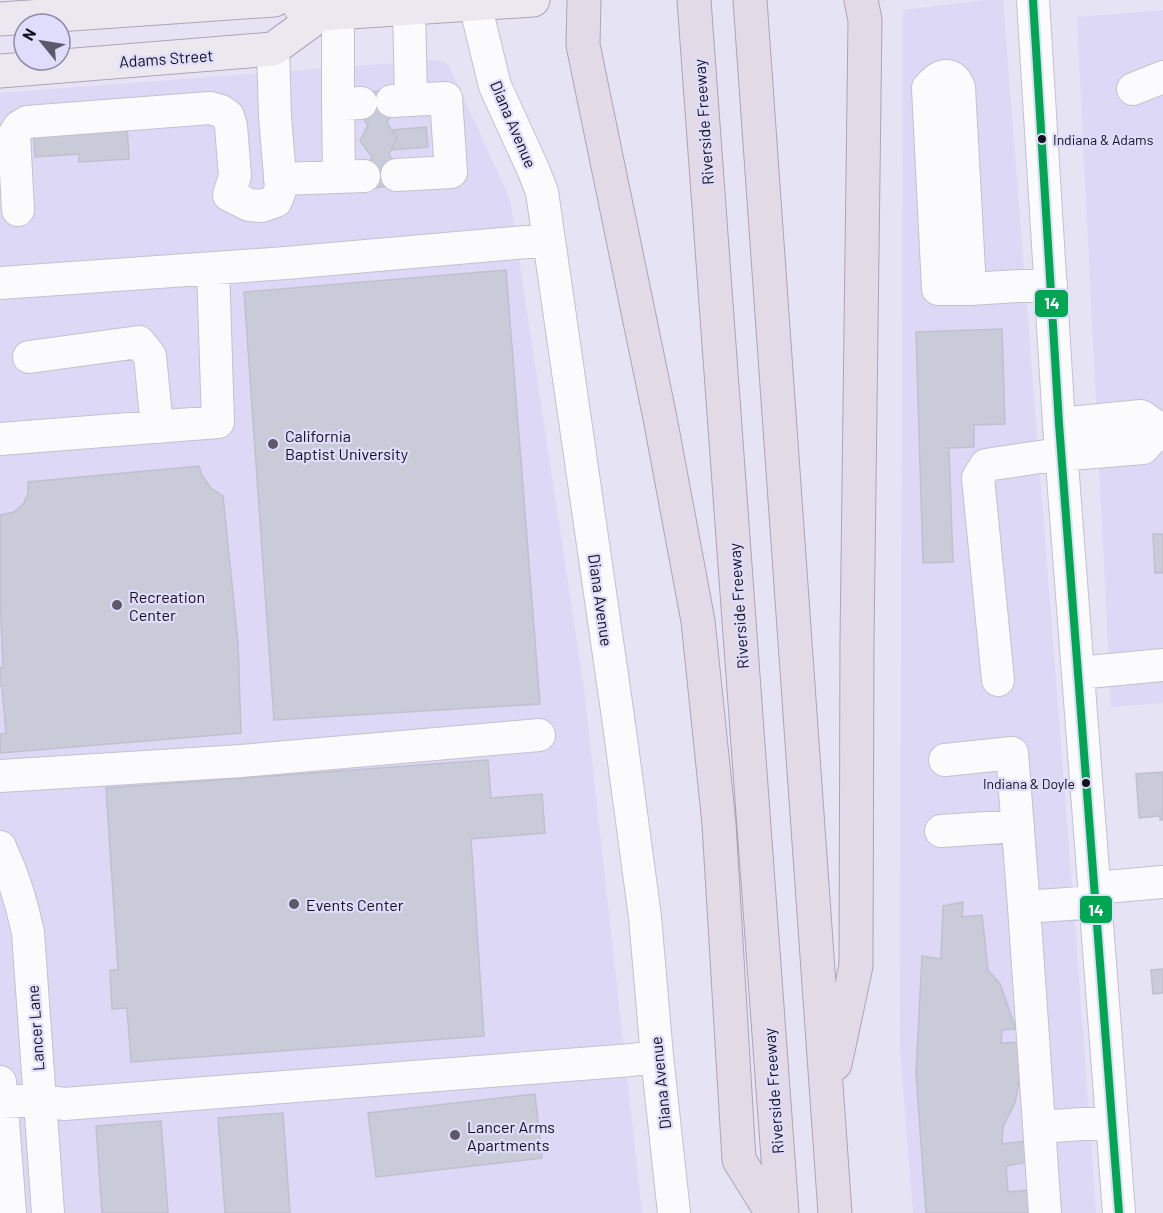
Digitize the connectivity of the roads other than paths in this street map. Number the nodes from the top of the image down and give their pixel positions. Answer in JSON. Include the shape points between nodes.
{"nodes":[{"id":1,"x":274,"y":0,"type":"edge"},
{"id":2,"x":533,"y":0,"type":"edge"},
{"id":3,"x":584,"y":0,"type":"edge"},
{"id":4,"x":694,"y":0,"type":"edge"},
{"id":5,"x":750,"y":0,"type":"edge"},
{"id":6,"x":861,"y":0,"type":"edge"},
{"id":7,"x":1033,"y":0,"type":"edge"},
{"id":8,"x":475,"y":2,"type":"edge"},
{"id":9,"x":312,"y":8,"type":"edge"},
{"id":10,"x":409,"y":8,"type":"junction"},
{"id":11,"x":0,"y":19,"type":"edge"},
{"id":12,"x":273,"y":49,"type":"junction"},
{"id":13,"x":0,"y":70,"type":"edge"},
{"id":14,"x":1163,"y":77,"type":"edge"},
{"id":15,"x":1133,"y":90,"type":"dead end"},
{"id":16,"x":397,"y":175,"type":"dead end"},
{"id":17,"x":280,"y":179,"type":"junction"},
{"id":18,"x":18,"y":210,"type":"dead end"},
{"id":19,"x":549,"y":240,"type":"junction"},
{"id":20,"x":213,"y":268,"type":"junction"},
{"id":21,"x":0,"y":283,"type":"edge"},
{"id":22,"x":1051,"y":284,"type":"junction"},
{"id":23,"x":970,"y":289,"type":"junction"},
{"id":24,"x":29,"y":357,"type":"dead end"},
{"id":25,"x":1059,"y":424,"type":"junction"},
{"id":26,"x":158,"y":427,"type":"junction"},
{"id":27,"x":1162,"y":429,"type":"edge"},
{"id":28,"x":0,"y":439,"type":"edge"},
{"id":29,"x":1070,"y":454,"type":"junction"},
{"id":30,"x":1163,"y":665,"type":"edge"},
{"id":31,"x":1078,"y":674,"type":"junction"},
{"id":32,"x":998,"y":680,"type":"dead end"},
{"id":33,"x":539,"y":735,"type":"dead end"},
{"id":34,"x":945,"y":760,"type":"dead end"},
{"id":35,"x":0,"y":776,"type":"edge"},
{"id":36,"x":1018,"y":825,"type":"junction"},
{"id":37,"x":941,"y":831,"type":"dead end"},
{"id":38,"x":0,"y":847,"type":"edge"},
{"id":39,"x":1163,"y":882,"type":"edge"},
{"id":40,"x":1095,"y":895,"type":"junction"},
{"id":41,"x":1024,"y":907,"type":"junction"},
{"id":42,"x":657,"y":1056,"type":"junction"},
{"id":43,"x":1,"y":1092,"type":"edge"},
{"id":44,"x":40,"y":1100,"type":"junction"},
{"id":45,"x":827,"y":1101,"type":"junction"},
{"id":46,"x":1112,"y":1122,"type":"junction"},
{"id":47,"x":1039,"y":1127,"type":"junction"},
{"id":48,"x":10,"y":1213,"type":"edge"},
{"id":49,"x":48,"y":1213,"type":"edge"},
{"id":50,"x":675,"y":1213,"type":"edge"},
{"id":51,"x":772,"y":1213,"type":"edge"},
{"id":52,"x":782,"y":1213,"type":"edge"},
{"id":53,"x":835,"y":1213,"type":"edge"},
{"id":54,"x":1045,"y":1213,"type":"edge"},
{"id":55,"x":1119,"y":1213,"type":"edge"}],
"edges":[{"from":1,"to":11,"type":"main road"},
{"from":2,"to":8,"type":"main road"},
{"from":3,"to":51,"type":"highway","via":[[583,45],[698,621],[719,824],[739,1160]]},
{"from":4,"to":52,"type":"highway","name":"Riverside Freeway"},
{"from":5,"to":45,"type":"highway"},
{"from":6,"to":45,"type":"highway","via":[[865,20],[856,641],[856,966]]},
{"from":7,"to":22,"type":"street"},
{"from":8,"to":10,"type":"main road"},
{"from":8,"to":19,"type":"street","name":"Diana Avenue","via":[[495,86],[542,192]]},
{"from":9,"to":10,"type":"main road"},
{"from":9,"to":12,"type":"main road"},
{"from":9,"to":17,"type":"street","via":[[350,103],[352,176]]},
{"from":10,"to":16,"type":"street","via":[[401,101],[446,98],[451,172]]},
{"from":12,"to":13,"type":"main road","name":"Adams Street"},
{"from":12,"to":17,"type":"street"},
{"from":14,"to":15,"type":"street"},
{"from":17,"to":18,"type":"street","via":[[276,201],[262,206],[249,205],[229,195],[235,176],[231,126],[228,116],[210,108],[27,122],[14,135]]},
{"from":19,"to":20,"type":"street"},
{"from":19,"to":42,"type":"street","name":"Diana Avenue","via":[[645,917]]},
{"from":20,"to":21,"type":"street"},
{"from":20,"to":26,"type":"street","via":[[218,422]]},
{"from":22,"to":23,"type":"street"},
{"from":22,"to":25,"type":"street"},
{"from":23,"to":23,"type":"street","via":[[959,87],[946,76],[935,79],[928,88],[938,290]]},
{"from":24,"to":26,"type":"street","via":[[139,342],[150,356]]},
{"from":25,"to":27,"type":"street","via":[[1141,416]]},
{"from":25,"to":29,"type":"street"},
{"from":26,"to":28,"type":"street"},
{"from":27,"to":29,"type":"street","via":[[1143,448]]},
{"from":29,"to":31,"type":"street"},
{"from":29,"to":32,"type":"street","via":[[986,465],[978,478]]},
{"from":30,"to":31,"type":"street"},
{"from":31,"to":40,"type":"street"},
{"from":33,"to":35,"type":"street","via":[[241,761]]},
{"from":34,"to":36,"type":"street","via":[[1012,753]]},
{"from":36,"to":37,"type":"street"},
{"from":36,"to":41,"type":"street"},
{"from":38,"to":44,"type":"street","name":"Lancer Lane","via":[[24,910],[28,933]]},
{"from":39,"to":40,"type":"street"},
{"from":40,"to":41,"type":"street"},
{"from":40,"to":46,"type":"street"},
{"from":41,"to":47,"type":"street"},
{"from":42,"to":44,"type":"street","via":[[64,1104]]},
{"from":42,"to":50,"type":"street","name":"Diana Avenue"},
{"from":43,"to":44,"type":"street"},
{"from":43,"to":48,"type":"street"},
{"from":44,"to":49,"type":"street","name":"Lancer Lane"},
{"from":45,"to":53,"type":"highway"},
{"from":46,"to":47,"type":"street"},
{"from":46,"to":55,"type":"street"},
{"from":47,"to":54,"type":"street"}]}
